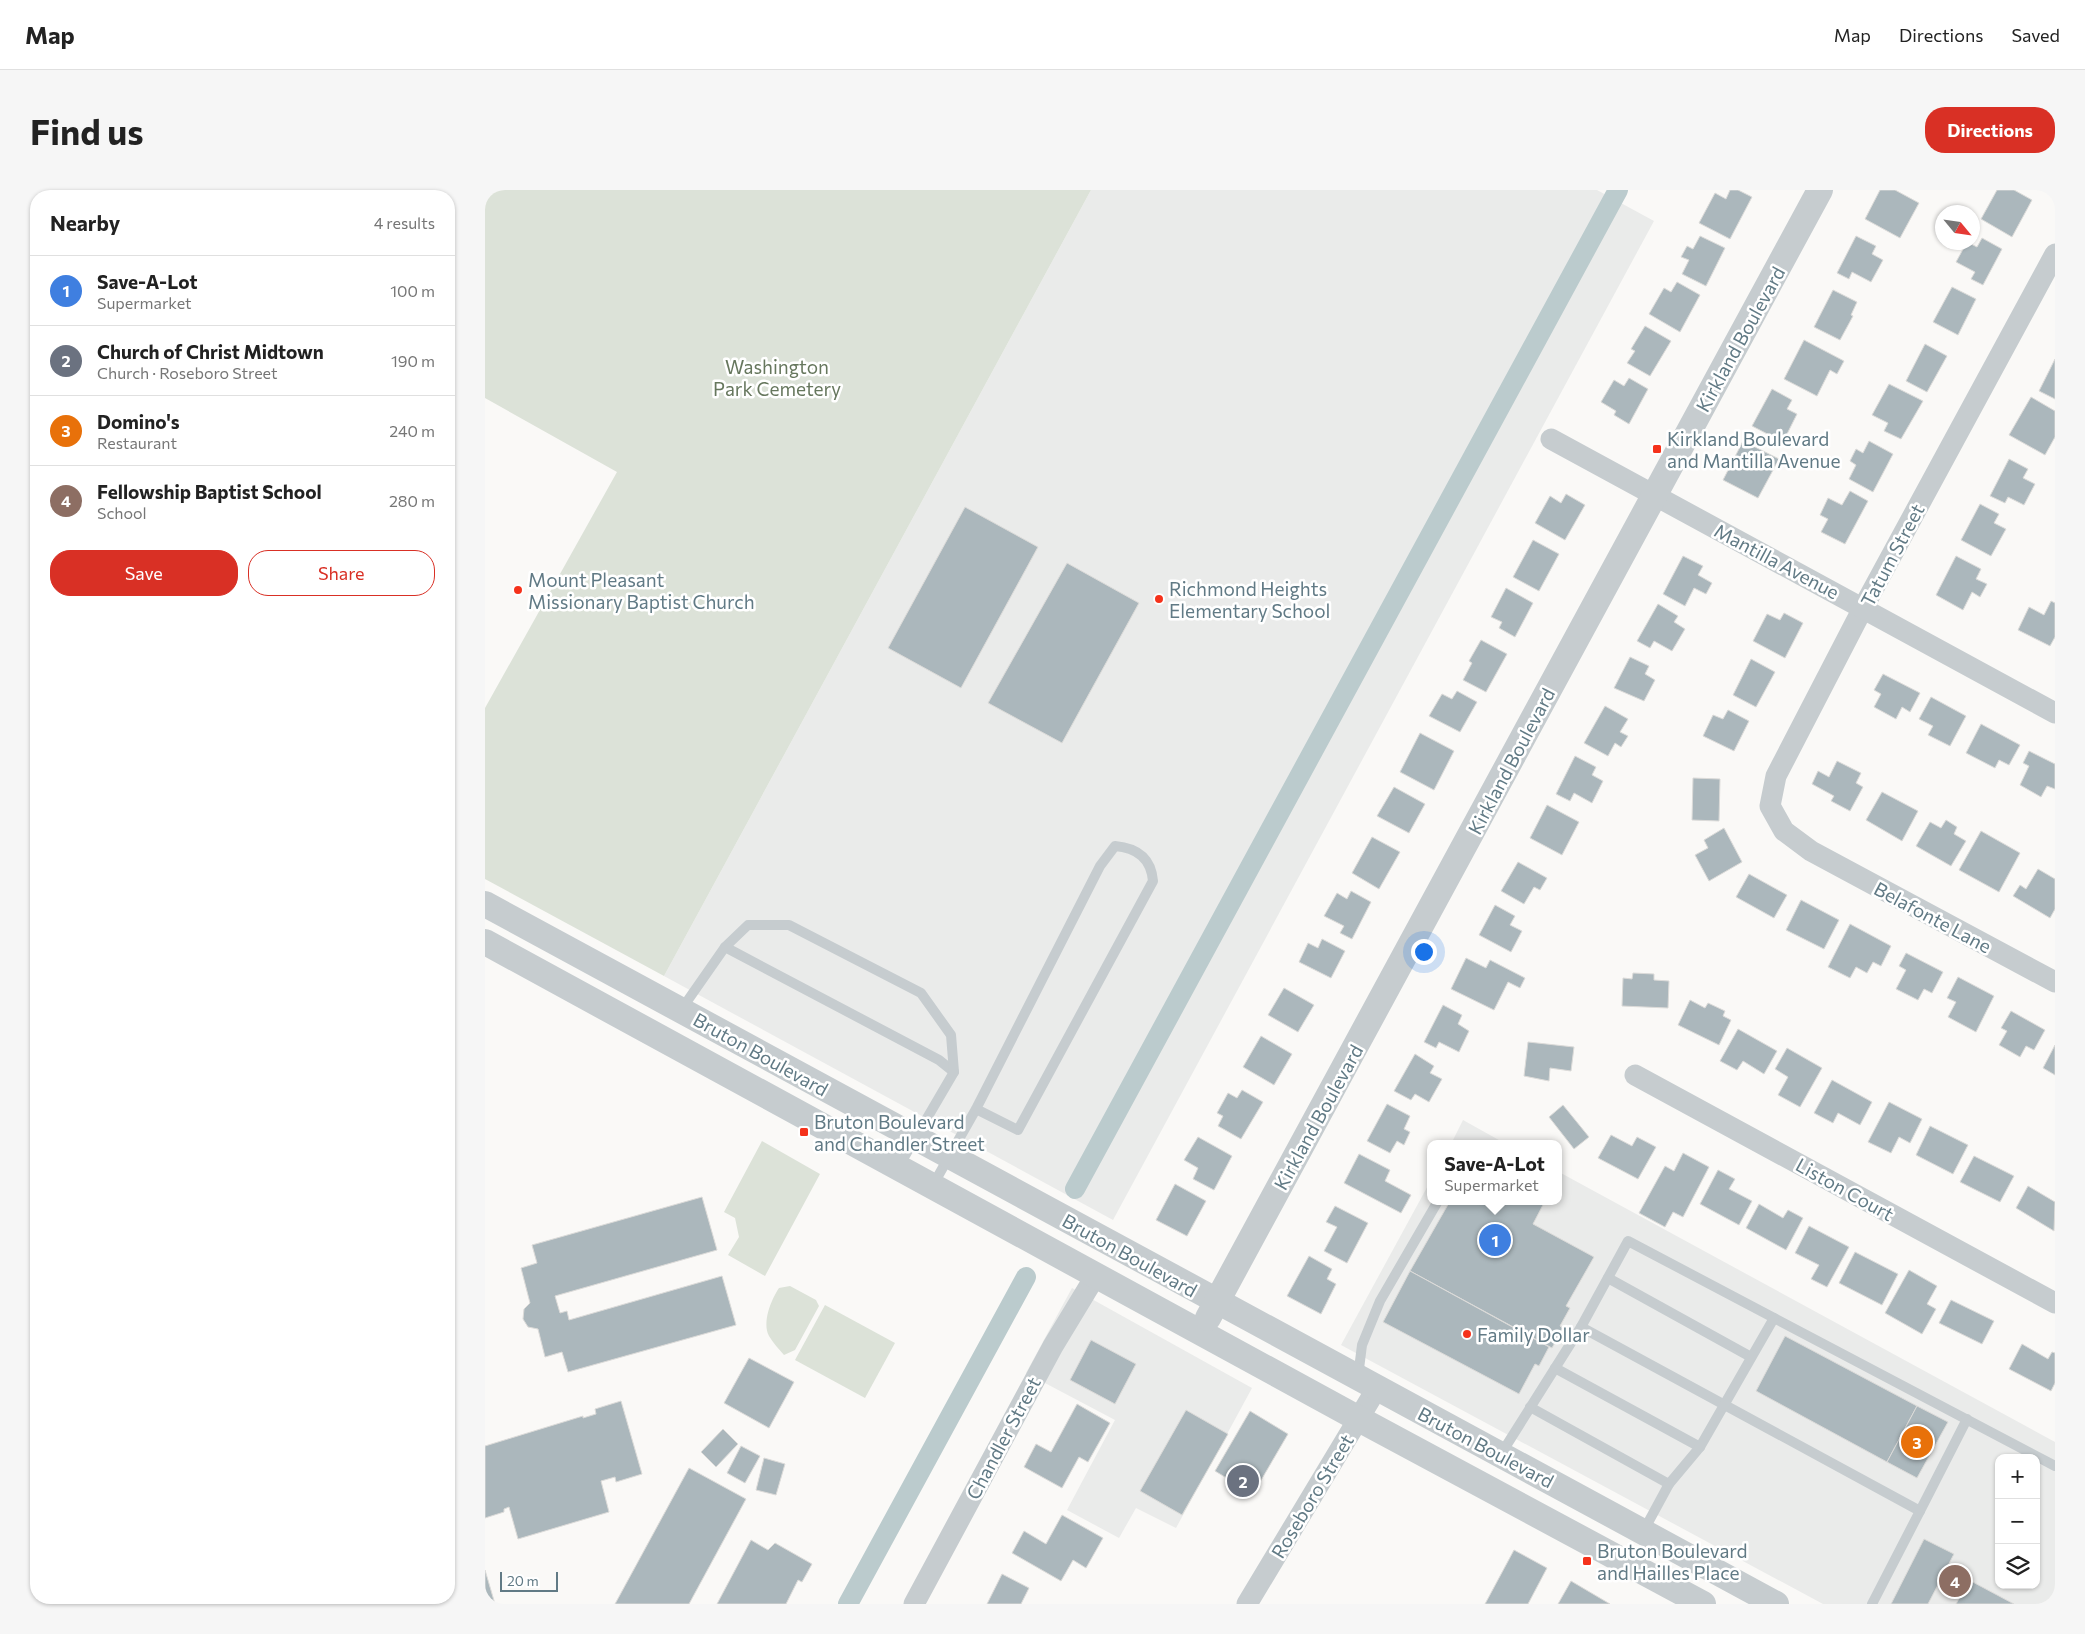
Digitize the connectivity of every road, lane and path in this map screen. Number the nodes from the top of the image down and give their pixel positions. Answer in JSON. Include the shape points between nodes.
{"nodes":[{"id":1,"x":1821,"y":190,"type":"edge"},
{"id":2,"x":2055,"y":254,"type":"edge"},
{"id":3,"x":1551,"y":439,"type":"dead end"},
{"id":4,"x":1655,"y":495,"type":"junction"},
{"id":5,"x":1863,"y":608,"type":"junction"},
{"id":6,"x":2055,"y":714,"type":"edge"},
{"id":7,"x":1811,"y":851,"type":"joint"},
{"id":8,"x":485,"y":904,"type":"edge"},
{"id":9,"x":485,"y":942,"type":"edge"},
{"id":10,"x":725,"y":947,"type":"junction"},
{"id":11,"x":2055,"y":982,"type":"edge"},
{"id":12,"x":681,"y":1011,"type":"junction"},
{"id":13,"x":664,"y":1040,"type":"junction"},
{"id":14,"x":954,"y":1072,"type":"junction"},
{"id":15,"x":1635,"y":1075,"type":"dead end"},
{"id":16,"x":976,"y":1109,"type":"junction"},
{"id":17,"x":914,"y":1138,"type":"junction"},
{"id":18,"x":948,"y":1156,"type":"junction"},
{"id":19,"x":898,"y":1167,"type":"junction"},
{"id":20,"x":932,"y":1186,"type":"junction"},
{"id":21,"x":1436,"y":1205,"type":"edge"},
{"id":22,"x":1096,"y":1275,"type":"junction"},
{"id":23,"x":1608,"y":1278,"type":"junction"},
{"id":24,"x":1217,"y":1302,"type":"junction"},
{"id":25,"x":2055,"y":1303,"type":"edge"},
{"id":26,"x":1774,"y":1318,"type":"junction"},
{"id":27,"x":1581,"y":1327,"type":"junction"},
{"id":28,"x":1200,"y":1331,"type":"junction"},
{"id":29,"x":1751,"y":1357,"type":"junction"},
{"id":30,"x":1555,"y":1368,"type":"junction"},
{"id":31,"x":1368,"y":1383,"type":"junction"},
{"id":32,"x":1724,"y":1405,"type":"junction"},
{"id":33,"x":1530,"y":1407,"type":"junction"},
{"id":34,"x":1359,"y":1419,"type":"junction"},
{"id":35,"x":1967,"y":1419,"type":"junction"},
{"id":36,"x":1700,"y":1447,"type":"junction"},
{"id":37,"x":1500,"y":1455,"type":"junction"},
{"id":38,"x":2055,"y":1466,"type":"edge"},
{"id":39,"x":1669,"y":1484,"type":"junction"},
{"id":40,"x":1920,"y":1512,"type":"junction"},
{"id":41,"x":1643,"y":1532,"type":"junction"},
{"id":42,"x":1627,"y":1563,"type":"junction"},
{"id":43,"x":914,"y":1604,"type":"edge"},
{"id":44,"x":1247,"y":1604,"type":"edge"},
{"id":45,"x":1703,"y":1604,"type":"edge"},
{"id":46,"x":1776,"y":1604,"type":"edge"},
{"id":47,"x":1872,"y":1604,"type":"edge"}],
"edges":[{"from":1,"to":4,"type":"street","name":"Kirkland Boulevard"},
{"from":2,"to":5,"type":"street","name":"Tatum Street"},
{"from":3,"to":4,"type":"street","name":"Mantilla Avenue"},
{"from":4,"to":5,"type":"street","name":"Mantilla Avenue"},
{"from":4,"to":24,"type":"street","name":"Kirkland Boulevard"},
{"from":5,"to":6,"type":"street","name":"Mantilla Avenue"},
{"from":5,"to":7,"type":"street","name":"Tatum Street","via":[[1776,776],[1770,806],[1784,831]]},
{"from":7,"to":11,"type":"street","name":"Belafonte Lane"},
{"from":8,"to":12,"type":"street","name":"Bruton Boulevard"},
{"from":9,"to":13,"type":"street","name":"Bruton Boulevard"},
{"from":10,"to":12,"type":"lane"},
{"from":10,"to":14,"type":"lane","via":[[939,1060]]},
{"from":10,"to":14,"type":"lane","via":[[748,925],[789,925],[921,993],[951,1035]]},
{"from":12,"to":13,"type":"street"},
{"from":12,"to":17,"type":"street","name":"Bruton Boulevard"},
{"from":13,"to":19,"type":"street","name":"Bruton Boulevard"},
{"from":14,"to":17,"type":"lane"},
{"from":15,"to":25,"type":"street","name":"Liston Court"},
{"from":16,"to":16,"type":"lane","via":[[1018,1130],[1153,881],[1149,863],[1130,847],[1115,846],[1100,866]]},
{"from":16,"to":18,"type":"lane"},
{"from":17,"to":18,"type":"street","name":"Bruton Boulevard"},
{"from":17,"to":19,"type":"lane"},
{"from":18,"to":20,"type":"lane"},
{"from":18,"to":24,"type":"street","name":"Bruton Boulevard"},
{"from":19,"to":20,"type":"street","name":"Bruton Boulevard"},
{"from":20,"to":22,"type":"street","name":"Bruton Boulevard"},
{"from":21,"to":31,"type":"lane","via":[[1380,1302],[1363,1345]]},
{"from":22,"to":28,"type":"street","name":"Bruton Boulevard"},
{"from":22,"to":43,"type":"street","name":"Chandler Street","via":[[1048,1355]]},
{"from":23,"to":26,"type":"lane","via":[[1628,1241]]},
{"from":23,"to":27,"type":"lane"},
{"from":23,"to":29,"type":"lane"},
{"from":24,"to":28,"type":"street","name":"Kirkland Boulevard"},
{"from":24,"to":31,"type":"street","name":"Bruton Boulevard"},
{"from":26,"to":29,"type":"lane"},
{"from":26,"to":35,"type":"lane"},
{"from":27,"to":30,"type":"lane"},
{"from":27,"to":32,"type":"lane"},
{"from":28,"to":34,"type":"street","name":"Bruton Boulevard"},
{"from":29,"to":32,"type":"lane"},
{"from":30,"to":33,"type":"lane"},
{"from":30,"to":36,"type":"lane"},
{"from":31,"to":34,"type":"street","name":"Roseboro Street"},
{"from":31,"to":37,"type":"street","name":"Bruton Boulevard"},
{"from":32,"to":36,"type":"lane"},
{"from":32,"to":40,"type":"lane"},
{"from":33,"to":37,"type":"lane"},
{"from":33,"to":39,"type":"lane"},
{"from":34,"to":42,"type":"street","name":"Bruton Boulevard"},
{"from":34,"to":44,"type":"street","name":"Roseboro Street"},
{"from":35,"to":38,"type":"lane"},
{"from":35,"to":40,"type":"lane"},
{"from":36,"to":39,"type":"lane"},
{"from":37,"to":41,"type":"street","name":"Bruton Boulevard"},
{"from":39,"to":41,"type":"lane"},
{"from":40,"to":47,"type":"lane"},
{"from":41,"to":42,"type":"street"},
{"from":41,"to":46,"type":"street","name":"Bruton Boulevard"},
{"from":42,"to":45,"type":"street","name":"Bruton Boulevard"}]}
